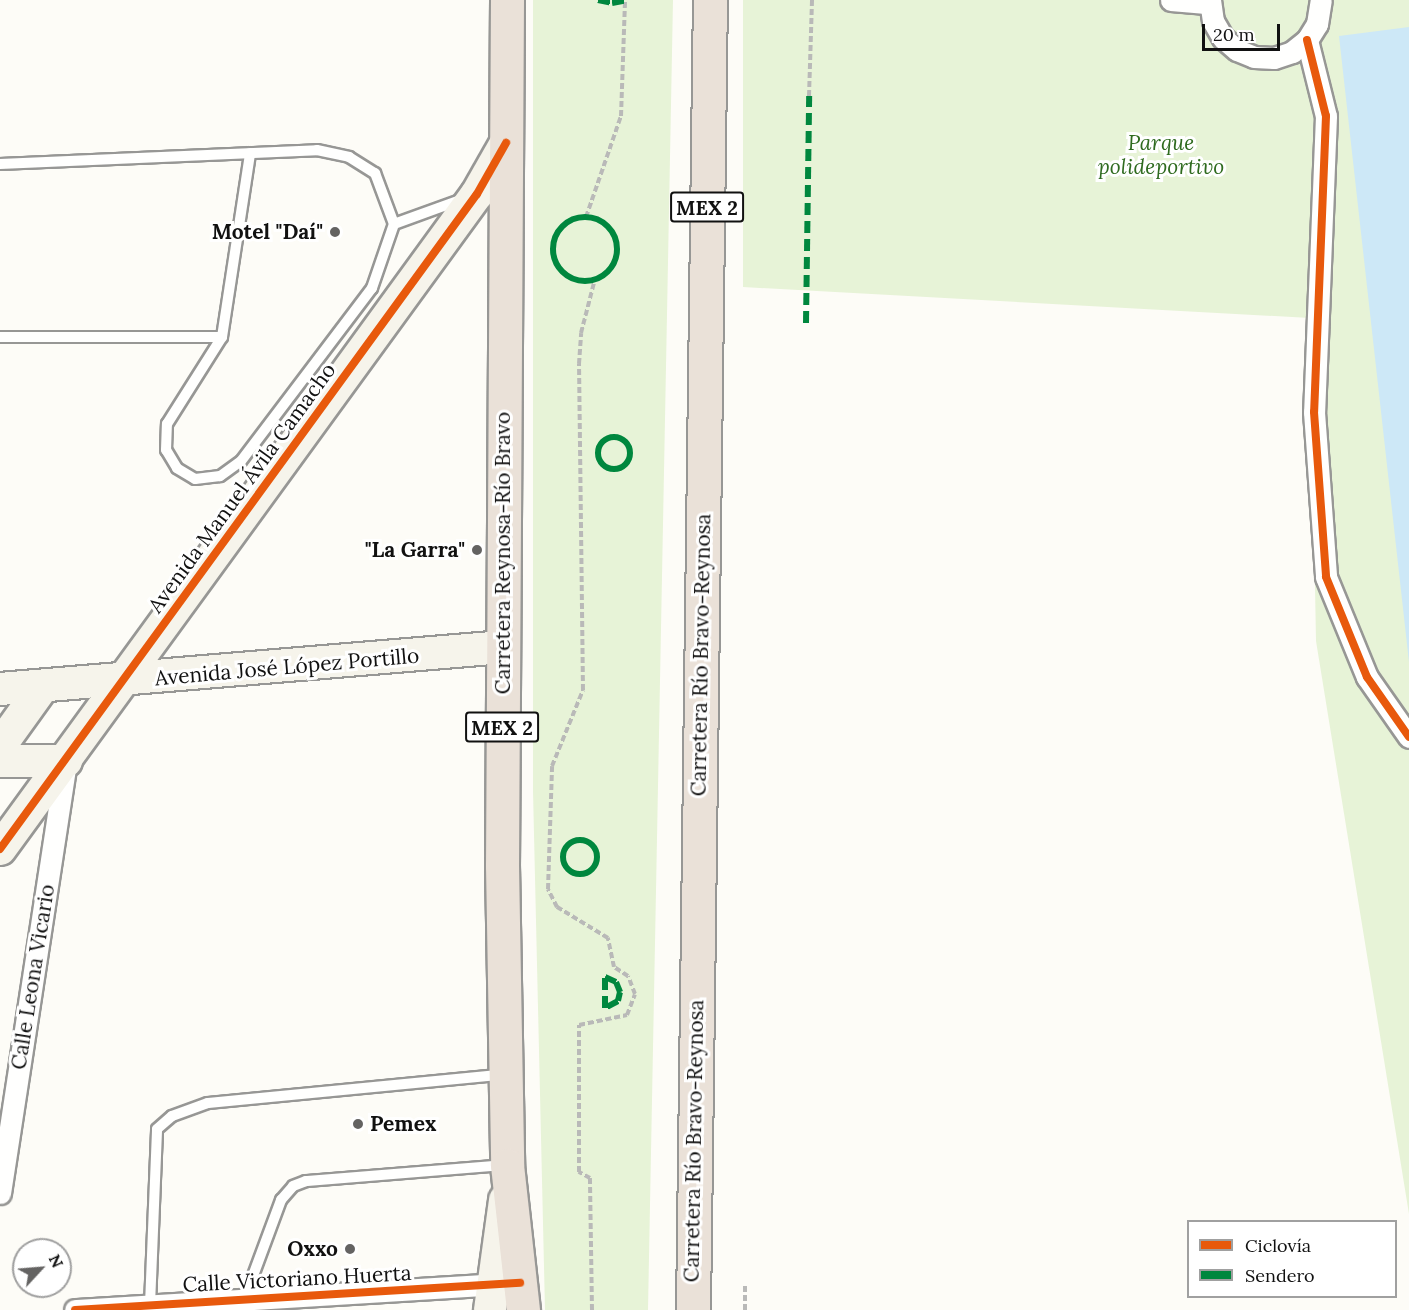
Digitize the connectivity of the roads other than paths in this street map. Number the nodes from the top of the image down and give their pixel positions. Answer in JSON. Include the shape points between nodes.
{"nodes":[{"id":1,"x":507,"y":0,"type":"edge"},
{"id":2,"x":710,"y":0,"type":"edge"},
{"id":3,"x":1171,"y":0,"type":"edge"},
{"id":4,"x":1321,"y":0,"type":"edge"},
{"id":5,"x":1210,"y":1,"type":"edge"},
{"id":6,"x":1307,"y":40,"type":"junction"},
{"id":7,"x":506,"y":143,"type":"junction"},
{"id":8,"x":250,"y":153,"type":"junction"},
{"id":9,"x":0,"y":164,"type":"edge"},
{"id":10,"x":477,"y":194,"type":"junction"},
{"id":11,"x":394,"y":224,"type":"junction"},
{"id":12,"x":0,"y":337,"type":"edge"},
{"id":13,"x":222,"y":337,"type":"junction"},
{"id":14,"x":502,"y":647,"type":"junction"},
{"id":15,"x":124,"y":681,"type":"junction"},
{"id":16,"x":43,"y":686,"type":"junction"},
{"id":17,"x":0,"y":689,"type":"edge"},
{"id":18,"x":1409,"y":737,"type":"edge"},
{"id":19,"x":0,"y":746,"type":"edge"},
{"id":20,"x":0,"y":761,"type":"edge"},
{"id":21,"x":66,"y":761,"type":"junction"},
{"id":22,"x":0,"y":849,"type":"edge"},
{"id":23,"x":507,"y":1074,"type":"junction"},
{"id":24,"x":508,"y":1172,"type":"junction"},
{"id":25,"x":0,"y":1193,"type":"edge"},
{"id":26,"x":506,"y":1297,"type":"edge"},
{"id":27,"x":244,"y":1300,"type":"junction"},
{"id":28,"x":150,"y":1305,"type":"junction"},
{"id":29,"x":75,"y":1310,"type":"edge"},
{"id":30,"x":693,"y":1310,"type":"edge"}],
"edges":[{"from":1,"to":7,"type":"highway","name":"Carretera Reynosa-Río Bravo","number":"MEX 2"},
{"from":2,"to":30,"type":"highway","name":"Carretera Río Bravo-Reynosa","number":"MEX 2"},
{"from":3,"to":5,"type":"street"},
{"from":4,"to":6,"type":"street","via":[[1317,24]]},
{"from":5,"to":6,"type":"street","via":[[1213,21],[1223,38],[1254,57],[1274,58],[1292,52]]},
{"from":6,"to":18,"type":"street","via":[[1326,116],[1314,412],[1326,577],[1367,677]]},
{"from":7,"to":10,"type":"street","name":"Avenida Manuel Ávila Camacho"},
{"from":7,"to":14,"type":"highway","name":"Carretera Reynosa-Río Bravo","number":"MEX 2"},
{"from":8,"to":9,"type":"lane"},
{"from":8,"to":11,"type":"lane","via":[[317,150],[349,157],[375,173]]},
{"from":8,"to":13,"type":"lane"},
{"from":10,"to":11,"type":"lane"},
{"from":10,"to":15,"type":"street","name":"Avenida Manuel Ávila Camacho"},
{"from":11,"to":13,"type":"lane","via":[[372,288],[241,461],[220,476],[195,478],[177,468],[166,450],[166,424]]},
{"from":12,"to":13,"type":"lane"},
{"from":14,"to":15,"type":"street","name":"Avenida José López Portillo"},
{"from":14,"to":23,"type":"highway","name":"Carretera Reynosa-Río Bravo","number":"MEX 2"},
{"from":15,"to":16,"type":"street","name":"Avenida José López Portillo"},
{"from":15,"to":21,"type":"street","name":"Avenida Manuel Ávila Camacho"},
{"from":16,"to":17,"type":"street","name":"Avenida José López Portillo"},
{"from":16,"to":19,"type":"street"},
{"from":20,"to":21,"type":"street"},
{"from":21,"to":22,"type":"street","name":"Avenida Manuel Ávila Camacho"},
{"from":21,"to":25,"type":"street","name":"Calle Leona Vicario"},
{"from":23,"to":24,"type":"highway","name":"Carretera Reynosa-Río Bravo","number":"MEX 2"},
{"from":23,"to":28,"type":"lane","via":[[208,1103],[172,1116],[157,1128]]},
{"from":24,"to":26,"type":"highway","name":"Carretera Reynosa-Río Bravo","number":"MEX 2"},
{"from":24,"to":27,"type":"lane","via":[[306,1181],[293,1186],[281,1200]]},
{"from":26,"to":27,"type":"street","name":"Calle Victoriano Huerta"},
{"from":27,"to":28,"type":"street","name":"Calle Victoriano Huerta"},
{"from":28,"to":29,"type":"street","name":"Calle Victoriano Huerta"}]}
